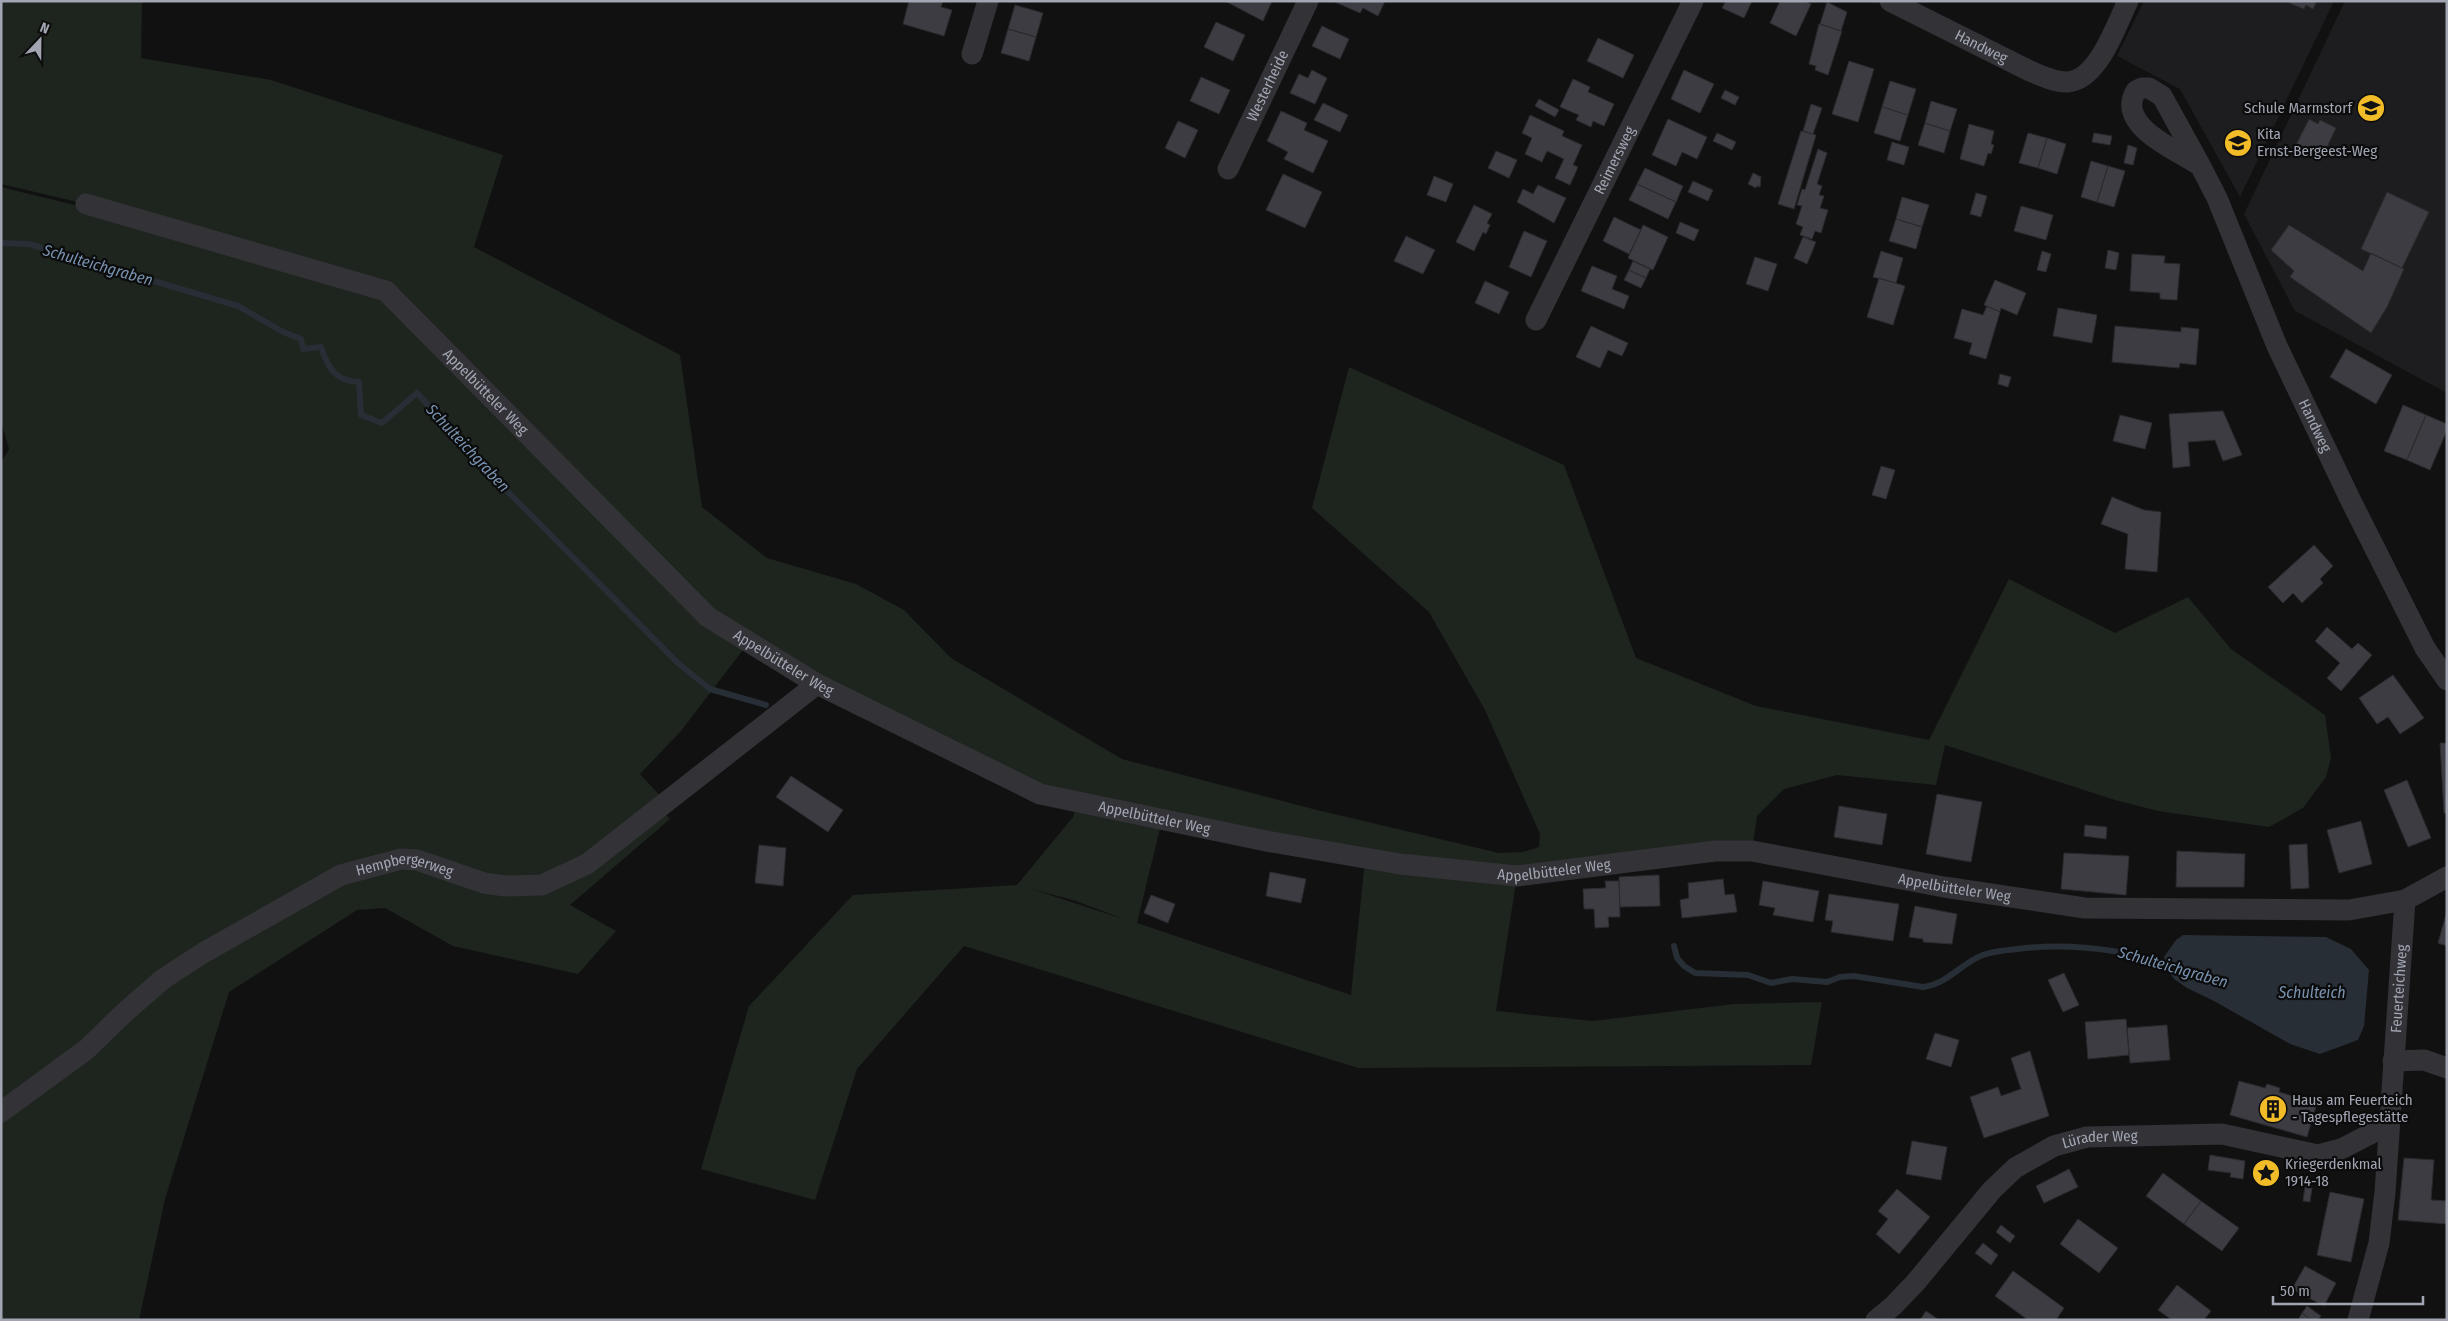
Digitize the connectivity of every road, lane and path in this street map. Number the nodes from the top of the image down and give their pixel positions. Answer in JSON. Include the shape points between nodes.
{"nodes":[{"id":1,"x":988,"y":1,"type":"edge"},
{"id":2,"x":1308,"y":1,"type":"edge"},
{"id":3,"x":1693,"y":1,"type":"edge"},
{"id":4,"x":1890,"y":1,"type":"edge"},
{"id":5,"x":2128,"y":1,"type":"edge"},
{"id":6,"x":972,"y":54,"type":"dead end"},
{"id":7,"x":2200,"y":165,"type":"dead end"},
{"id":8,"x":1228,"y":169,"type":"dead end"},
{"id":9,"x":86,"y":204,"type":"dead end"},
{"id":10,"x":1536,"y":320,"type":"dead end"},
{"id":11,"x":2447,"y":680,"type":"edge"},
{"id":12,"x":817,"y":684,"type":"junction"},
{"id":13,"x":2447,"y":877,"type":"edge"},
{"id":14,"x":2406,"y":900,"type":"junction"},
{"id":15,"x":2393,"y":1061,"type":"junction"},
{"id":16,"x":2447,"y":1068,"type":"edge"},
{"id":17,"x":1,"y":1112,"type":"edge"},
{"id":18,"x":2388,"y":1125,"type":"junction"},
{"id":19,"x":1876,"y":1320,"type":"edge"},
{"id":20,"x":2358,"y":1320,"type":"edge"}],
"edges":[{"from":1,"to":6,"type":"street"},
{"from":2,"to":8,"type":"street","name":"Westerheide"},
{"from":3,"to":10,"type":"street","name":"Reimersweg"},
{"from":4,"to":5,"type":"street","name":"Handweg","via":[[2044,77],[2059,81],[2076,80],[2094,68]]},
{"from":7,"to":11,"type":"street","name":"Handweg","via":[[2217,198],[2277,346],[2325,447],[2425,648]]},
{"from":9,"to":12,"type":"street","name":"Appelbütteler Weg","via":[[386,291],[708,618]]},
{"from":12,"to":14,"type":"street","name":"Appelbütteler Weg","via":[[1040,794],[1266,841],[1400,864],[1526,876],[1715,851],[1752,851],[1944,887],[2085,908],[2349,910]]},
{"from":12,"to":17,"type":"street","name":"Hempbergerweg","via":[[587,864],[542,885],[484,883],[417,860],[402,859],[341,875],[202,953],[163,979],[87,1049]]},
{"from":13,"to":14,"type":"street"},
{"from":14,"to":15,"type":"street","name":"Feuerteichweg"},
{"from":15,"to":16,"type":"street","via":[[2424,1060]]},
{"from":15,"to":18,"type":"street","name":"Feuerteichweg"},
{"from":18,"to":19,"type":"street","name":"Lürader Weg","via":[[2340,1149],[2318,1155],[2222,1134],[2088,1137],[2054,1146],[2015,1168],[1992,1190],[1916,1282]]},
{"from":18,"to":20,"type":"street","name":"Feuerteichweg","via":[[2379,1243]]}]}
